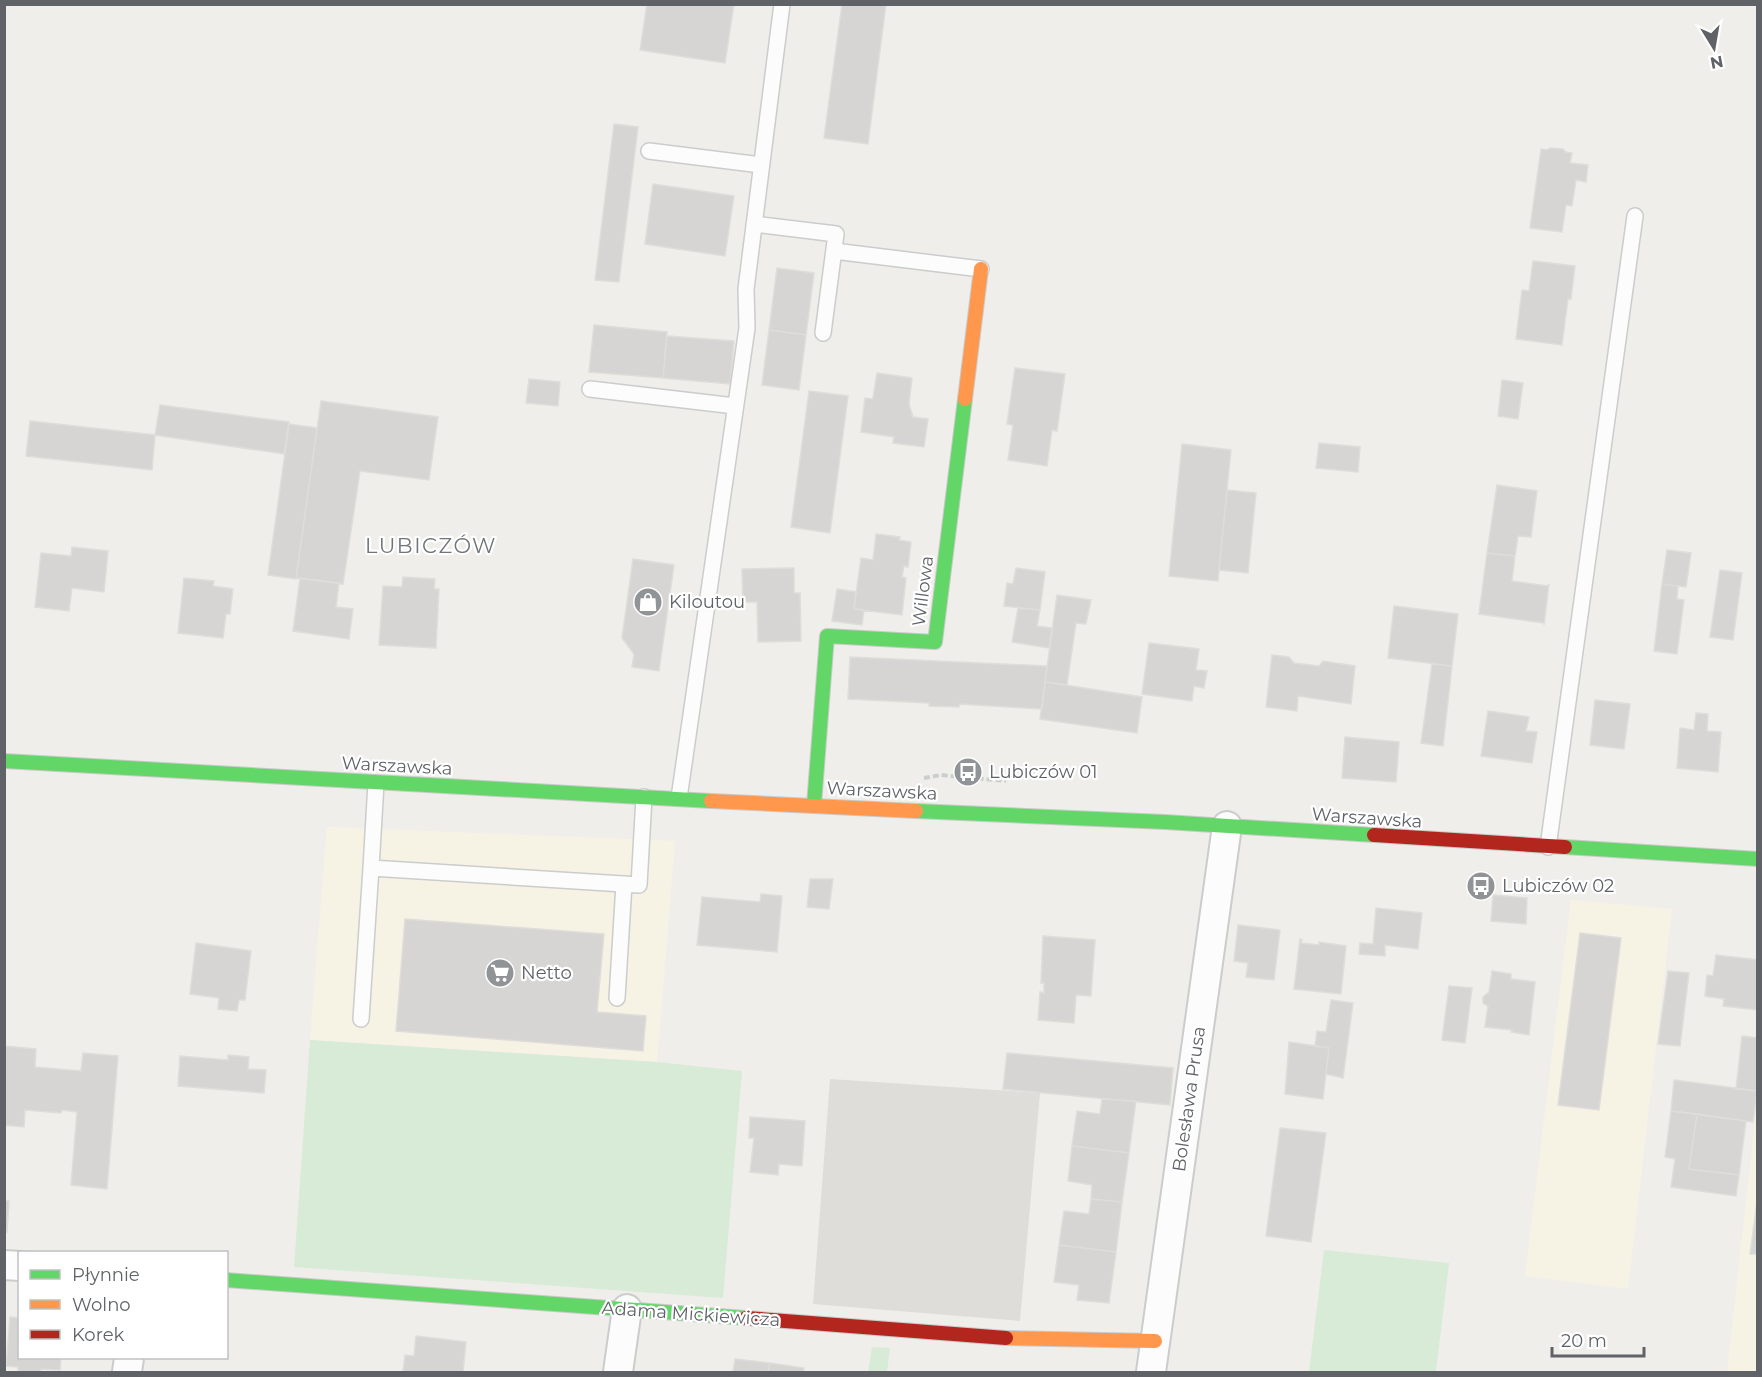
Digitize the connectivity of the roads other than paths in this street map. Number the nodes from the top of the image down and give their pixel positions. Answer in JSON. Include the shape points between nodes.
{"nodes":[{"id":1,"x":782,"y":4,"type":"edge"},
{"id":2,"x":649,"y":151,"type":"dead end"},
{"id":3,"x":761,"y":165,"type":"junction"},
{"id":4,"x":1635,"y":216,"type":"dead end"},
{"id":5,"x":754,"y":224,"type":"junction"},
{"id":6,"x":834,"y":251,"type":"junction"},
{"id":7,"x":981,"y":269,"type":"joint"},
{"id":8,"x":823,"y":333,"type":"dead end"},
{"id":9,"x":590,"y":389,"type":"dead end"},
{"id":10,"x":735,"y":406,"type":"junction"},
{"id":11,"x":4,"y":761,"type":"edge"},
{"id":12,"x":376,"y":783,"type":"junction"},
{"id":13,"x":644,"y":796,"type":"junction"},
{"id":14,"x":679,"y":798,"type":"junction"},
{"id":15,"x":814,"y":805,"type":"junction"},
{"id":16,"x":1227,"y":826,"type":"junction"},
{"id":17,"x":1548,"y":847,"type":"junction"},
{"id":18,"x":1758,"y":859,"type":"edge"},
{"id":19,"x":371,"y":868,"type":"junction"},
{"id":20,"x":624,"y":884,"type":"junction"},
{"id":21,"x":617,"y":998,"type":"dead end"},
{"id":22,"x":361,"y":1019,"type":"dead end"},
{"id":23,"x":228,"y":1280,"type":"edge"},
{"id":24,"x":627,"y":1309,"type":"junction"},
{"id":25,"x":1155,"y":1341,"type":"junction"},
{"id":26,"x":618,"y":1372,"type":"edge"},
{"id":27,"x":1151,"y":1372,"type":"edge"}],
"edges":[{"from":1,"to":3,"type":"lane"},
{"from":2,"to":3,"type":"lane"},
{"from":3,"to":5,"type":"lane"},
{"from":4,"to":17,"type":"lane"},
{"from":5,"to":6,"type":"lane","via":[[836,234]]},
{"from":5,"to":10,"type":"lane","via":[[746,290],[747,328]]},
{"from":6,"to":7,"type":"lane"},
{"from":6,"to":8,"type":"lane"},
{"from":7,"to":15,"type":"main road","name":"Willowa","via":[[935,642],[827,636]]},
{"from":9,"to":10,"type":"lane"},
{"from":10,"to":14,"type":"lane"},
{"from":11,"to":12,"type":"main road","name":"Warszawska"},
{"from":12,"to":13,"type":"main road","name":"Warszawska"},
{"from":12,"to":19,"type":"lane"},
{"from":13,"to":14,"type":"main road","name":"Warszawska"},
{"from":13,"to":20,"type":"lane","via":[[639,885]]},
{"from":14,"to":15,"type":"main road","name":"Warszawska"},
{"from":15,"to":16,"type":"main road","name":"Warszawska"},
{"from":16,"to":17,"type":"main road","name":"Warszawska"},
{"from":16,"to":25,"type":"street","name":"Bolesława Prusa"},
{"from":17,"to":18,"type":"main road","name":"Warszawska"},
{"from":19,"to":20,"type":"lane"},
{"from":19,"to":22,"type":"lane"},
{"from":20,"to":21,"type":"lane"},
{"from":23,"to":24,"type":"main road","name":"Adama Mickiewicza"},
{"from":24,"to":25,"type":"main road","name":"Adama Mickiewicza","via":[[992,1338]]},
{"from":24,"to":26,"type":"street"},
{"from":25,"to":27,"type":"street","name":"Bolesława Prusa"}]}
